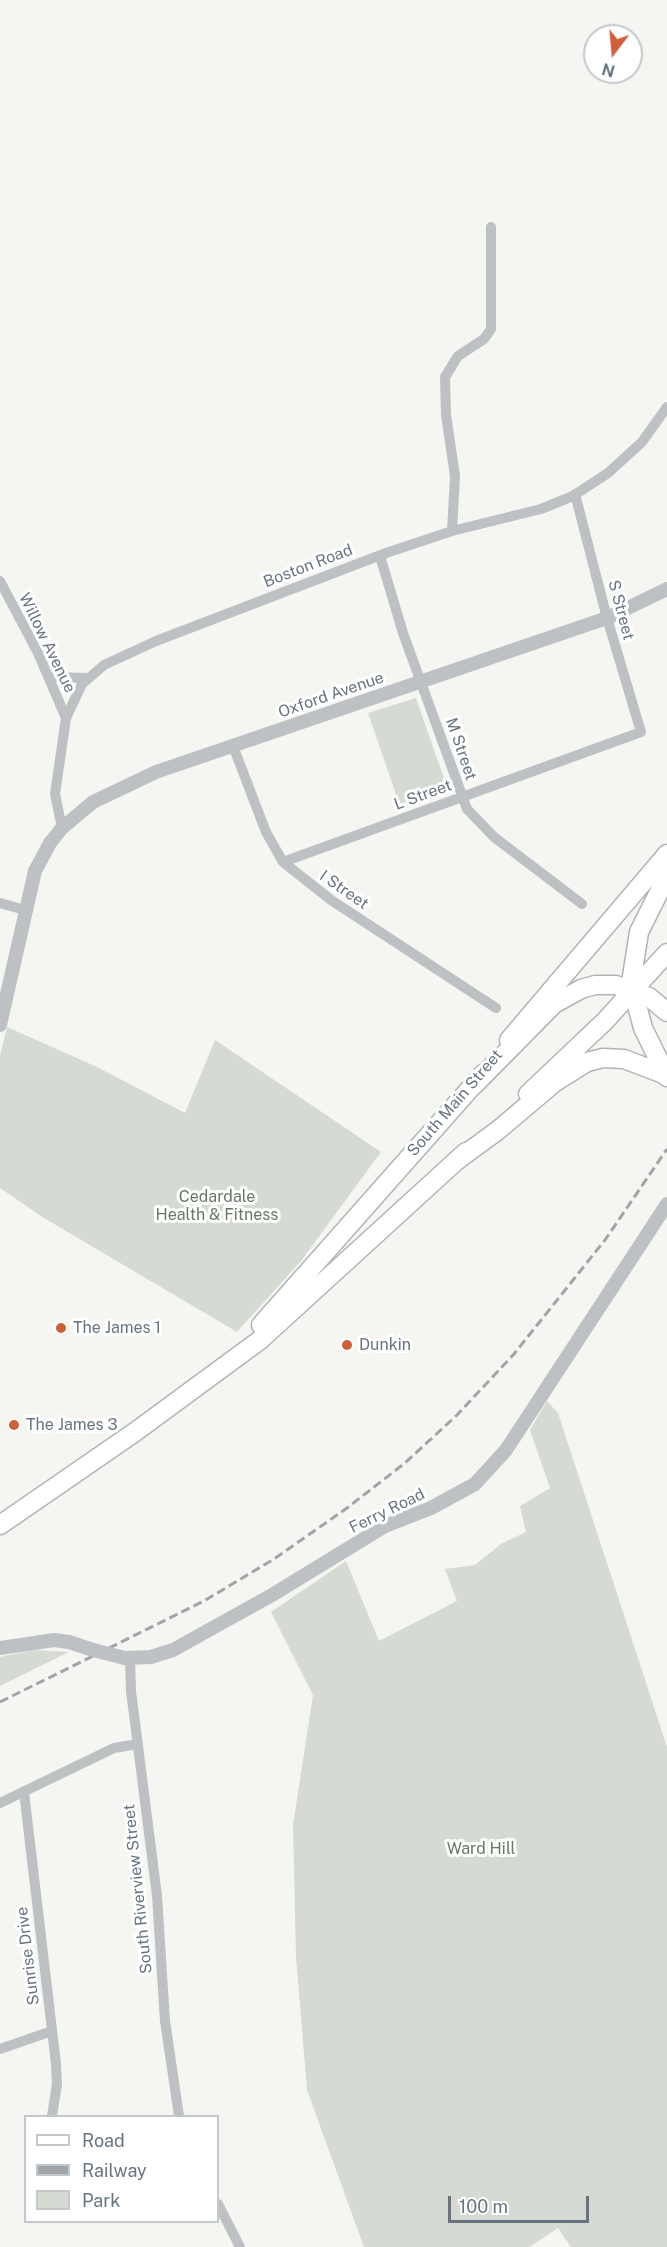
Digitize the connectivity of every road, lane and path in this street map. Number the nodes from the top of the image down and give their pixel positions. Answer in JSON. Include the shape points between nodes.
{"nodes":[{"id":1,"x":491,"y":227,"type":"dead end"},
{"id":2,"x":667,"y":407,"type":"edge"},
{"id":3,"x":575,"y":494,"type":"junction"},
{"id":4,"x":452,"y":531,"type":"junction"},
{"id":5,"x":380,"y":556,"type":"junction"},
{"id":6,"x":0,"y":581,"type":"edge"},
{"id":7,"x":667,"y":589,"type":"edge"},
{"id":8,"x":607,"y":618,"type":"junction"},
{"id":9,"x":50,"y":677,"type":"junction"},
{"id":10,"x":89,"y":678,"type":"junction"},
{"id":11,"x":422,"y":681,"type":"junction"},
{"id":12,"x":66,"y":718,"type":"junction"},
{"id":13,"x":641,"y":732,"type":"joint"},
{"id":14,"x":233,"y":746,"type":"junction"},
{"id":15,"x":461,"y":797,"type":"junction"},
{"id":16,"x":62,"y":828,"type":"junction"},
{"id":17,"x":667,"y":854,"type":"edge"},
{"id":18,"x":283,"y":862,"type":"junction"},
{"id":19,"x":667,"y":876,"type":"edge"},
{"id":20,"x":0,"y":903,"type":"edge"},
{"id":21,"x":582,"y":904,"type":"dead end"},
{"id":22,"x":25,"y":910,"type":"junction"},
{"id":23,"x":667,"y":953,"type":"edge"},
{"id":24,"x":632,"y":991,"type":"junction"},
{"id":25,"x":496,"y":1008,"type":"dead end"},
{"id":26,"x":667,"y":1012,"type":"edge"},
{"id":27,"x":0,"y":1025,"type":"edge"},
{"id":28,"x":666,"y":1076,"type":"edge"},
{"id":29,"x":474,"y":1085,"type":"junction"},
{"id":30,"x":456,"y":1161,"type":"junction"},
{"id":31,"x":667,"y":1204,"type":"edge"},
{"id":32,"x":245,"y":1350,"type":"junction"},
{"id":33,"x":0,"y":1525,"type":"edge"},
{"id":34,"x":0,"y":1648,"type":"edge"},
{"id":35,"x":127,"y":1658,"type":"junction"},
{"id":36,"x":138,"y":1744,"type":"junction"},
{"id":37,"x":24,"y":1792,"type":"junction"},
{"id":38,"x":0,"y":1803,"type":"edge"},
{"id":39,"x":52,"y":2031,"type":"junction"},
{"id":40,"x":0,"y":2049,"type":"edge"},
{"id":41,"x":52,"y":2115,"type":"edge"},
{"id":42,"x":179,"y":2115,"type":"edge"},
{"id":43,"x":219,"y":2206,"type":"edge"},
{"id":44,"x":240,"y":2247,"type":"edge"}],
"edges":[{"from":1,"to":4,"type":"street","via":[[490,329],[484,339],[458,356],[446,377],[446,415],[455,476]]},
{"from":2,"to":3,"type":"street","name":"Boston Road","via":[[642,442],[608,473]]},
{"from":3,"to":4,"type":"street","name":"Boston Road","via":[[541,509]]},
{"from":3,"to":8,"type":"street","name":"S Street"},
{"from":4,"to":5,"type":"street","name":"Boston Road"},
{"from":5,"to":10,"type":"street","name":"Boston Road","via":[[121,655]]},
{"from":5,"to":11,"type":"street","name":"M Street"},
{"from":6,"to":9,"type":"street","name":"Willow Avenue"},
{"from":7,"to":8,"type":"street","name":"Oxford Avenue"},
{"from":8,"to":11,"type":"street","name":"Oxford Avenue"},
{"from":8,"to":13,"type":"street","name":"S Street"},
{"from":9,"to":10,"type":"street"},
{"from":9,"to":12,"type":"street","name":"Willow Avenue"},
{"from":10,"to":12,"type":"street","name":"Boston Road","via":[[82,684]]},
{"from":11,"to":14,"type":"street","name":"Oxford Avenue"},
{"from":11,"to":15,"type":"street","name":"M Street"},
{"from":12,"to":16,"type":"street","name":"Boston Road","via":[[55,794]]},
{"from":13,"to":15,"type":"street","name":"L Street"},
{"from":14,"to":16,"type":"street","name":"Oxford Avenue","via":[[108,793]]},
{"from":14,"to":18,"type":"street","name":"I Street","via":[[266,832]]},
{"from":15,"to":18,"type":"street","name":"L Street"},
{"from":15,"to":21,"type":"street","name":"M Street","via":[[476,820],[494,837]]},
{"from":16,"to":22,"type":"street","name":"Oxford Avenue","via":[[35,871]]},
{"from":17,"to":29,"type":"main road","name":"South Main Street","via":[[511,1036]]},
{"from":18,"to":25,"type":"street","name":"I Street","via":[[331,900]]},
{"from":19,"to":24,"type":"main road","via":[[639,932],[632,965]]},
{"from":20,"to":22,"type":"street"},
{"from":22,"to":27,"type":"street"},
{"from":23,"to":24,"type":"main road","name":"South Main Street"},
{"from":24,"to":26,"type":"main road","via":[[655,1001]]},
{"from":24,"to":28,"type":"main road","via":[[643,1028]]},
{"from":24,"to":29,"type":"main road","via":[[594,985],[563,998]]},
{"from":24,"to":30,"type":"main road","name":"South Main Street","via":[[574,1052]]},
{"from":28,"to":30,"type":"main road","via":[[624,1059],[587,1062],[555,1082]]},
{"from":29,"to":32,"type":"main road","name":"South Main Street","via":[[245,1342]]},
{"from":30,"to":32,"type":"main road","name":"South Main Street","via":[[276,1327]]},
{"from":31,"to":35,"type":"street","name":"Ferry Road","via":[[506,1450],[475,1484],[431,1508],[385,1526],[173,1650],[151,1657]]},
{"from":32,"to":33,"type":"main road","name":"South Main Street"},
{"from":34,"to":35,"type":"street","name":"Ferry Road","bridge":true,"via":[[54,1640]]},
{"from":35,"to":36,"type":"street","name":"South Riverview Street"},
{"from":36,"to":37,"type":"street","via":[[114,1748]]},
{"from":36,"to":42,"type":"street","name":"South Riverview Street","via":[[157,1896],[165,2021]]},
{"from":37,"to":38,"type":"street"},
{"from":37,"to":39,"type":"street","name":"Sunrise Drive"},
{"from":39,"to":40,"type":"street"},
{"from":39,"to":41,"type":"street","name":"Sunrise Drive","via":[[57,2084]]},
{"from":43,"to":44,"type":"street"}]}
